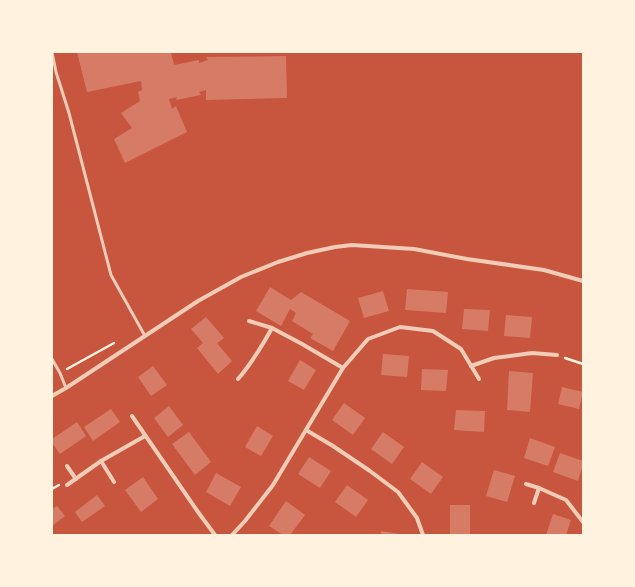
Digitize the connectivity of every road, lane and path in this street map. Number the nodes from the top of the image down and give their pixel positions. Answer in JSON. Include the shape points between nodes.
{"nodes":[{"id":1,"x":52,"y":52,"type":"edge"},
{"id":2,"x":52,"y":68,"type":"edge"},
{"id":3,"x":56,"y":72,"type":"junction"},
{"id":4,"x":583,"y":282,"type":"edge"},
{"id":5,"x":249,"y":321,"type":"dead end"},
{"id":6,"x":272,"y":328,"type":"junction"},
{"id":7,"x":145,"y":336,"type":"junction"},
{"id":8,"x":120,"y":340,"type":"dead end"},
{"id":9,"x":557,"y":355,"type":"joint"},
{"id":10,"x":52,"y":360,"type":"edge"},
{"id":11,"x":583,"y":364,"type":"edge"},
{"id":12,"x":471,"y":366,"type":"junction"},
{"id":13,"x":343,"y":368,"type":"junction"},
{"id":14,"x":60,"y":373,"type":"junction"},
{"id":15,"x":238,"y":379,"type":"dead end"},
{"id":16,"x":479,"y":379,"type":"dead end"},
{"id":17,"x":66,"y":388,"type":"junction"},
{"id":18,"x":52,"y":396,"type":"edge"},
{"id":19,"x":132,"y":416,"type":"dead end"},
{"id":20,"x":306,"y":430,"type":"junction"},
{"id":21,"x":145,"y":436,"type":"junction"},
{"id":22,"x":102,"y":461,"type":"junction"},
{"id":23,"x":67,"y":466,"type":"dead end"},
{"id":24,"x":76,"y":479,"type":"junction"},
{"id":25,"x":114,"y":482,"type":"dead end"},
{"id":26,"x":526,"y":484,"type":"dead end"},
{"id":27,"x":66,"y":485,"type":"dead end"},
{"id":28,"x":539,"y":488,"type":"junction"},
{"id":29,"x":534,"y":503,"type":"dead end"},
{"id":30,"x":583,"y":522,"type":"edge"},
{"id":31,"x":215,"y":535,"type":"edge"},
{"id":32,"x":232,"y":535,"type":"edge"},
{"id":33,"x":423,"y":535,"type":"edge"}],
"edges":[{"from":1,"to":3,"type":"lane"},
{"from":2,"to":3,"type":"lane"},
{"from":3,"to":7,"type":"lane","via":[[111,275]]},
{"from":4,"to":7,"type":"street","via":[[544,270],[414,250],[352,245],[335,247],[278,262],[241,278],[198,301]]},
{"from":5,"to":6,"type":"street"},
{"from":6,"to":13,"type":"street"},
{"from":6,"to":15,"type":"street"},
{"from":7,"to":17,"type":"street"},
{"from":8,"to":14,"type":"path"},
{"from":9,"to":11,"type":"path"},
{"from":9,"to":12,"type":"street","via":[[532,353],[494,358]]},
{"from":10,"to":14,"type":"lane"},
{"from":12,"to":13,"type":"street","via":[[461,349],[433,331],[400,327],[368,339]]},
{"from":12,"to":16,"type":"street"},
{"from":13,"to":20,"type":"street"},
{"from":14,"to":17,"type":"lane"},
{"from":17,"to":18,"type":"street"},
{"from":19,"to":21,"type":"street"},
{"from":20,"to":32,"type":"street","via":[[273,485]]},
{"from":20,"to":33,"type":"street","via":[[398,492],[417,518]]},
{"from":21,"to":22,"type":"street"},
{"from":21,"to":31,"type":"street"},
{"from":22,"to":24,"type":"street"},
{"from":22,"to":25,"type":"street"},
{"from":23,"to":24,"type":"street"},
{"from":24,"to":27,"type":"street"},
{"from":26,"to":28,"type":"street"},
{"from":28,"to":29,"type":"street"},
{"from":28,"to":30,"type":"street","via":[[566,500]]}]}
